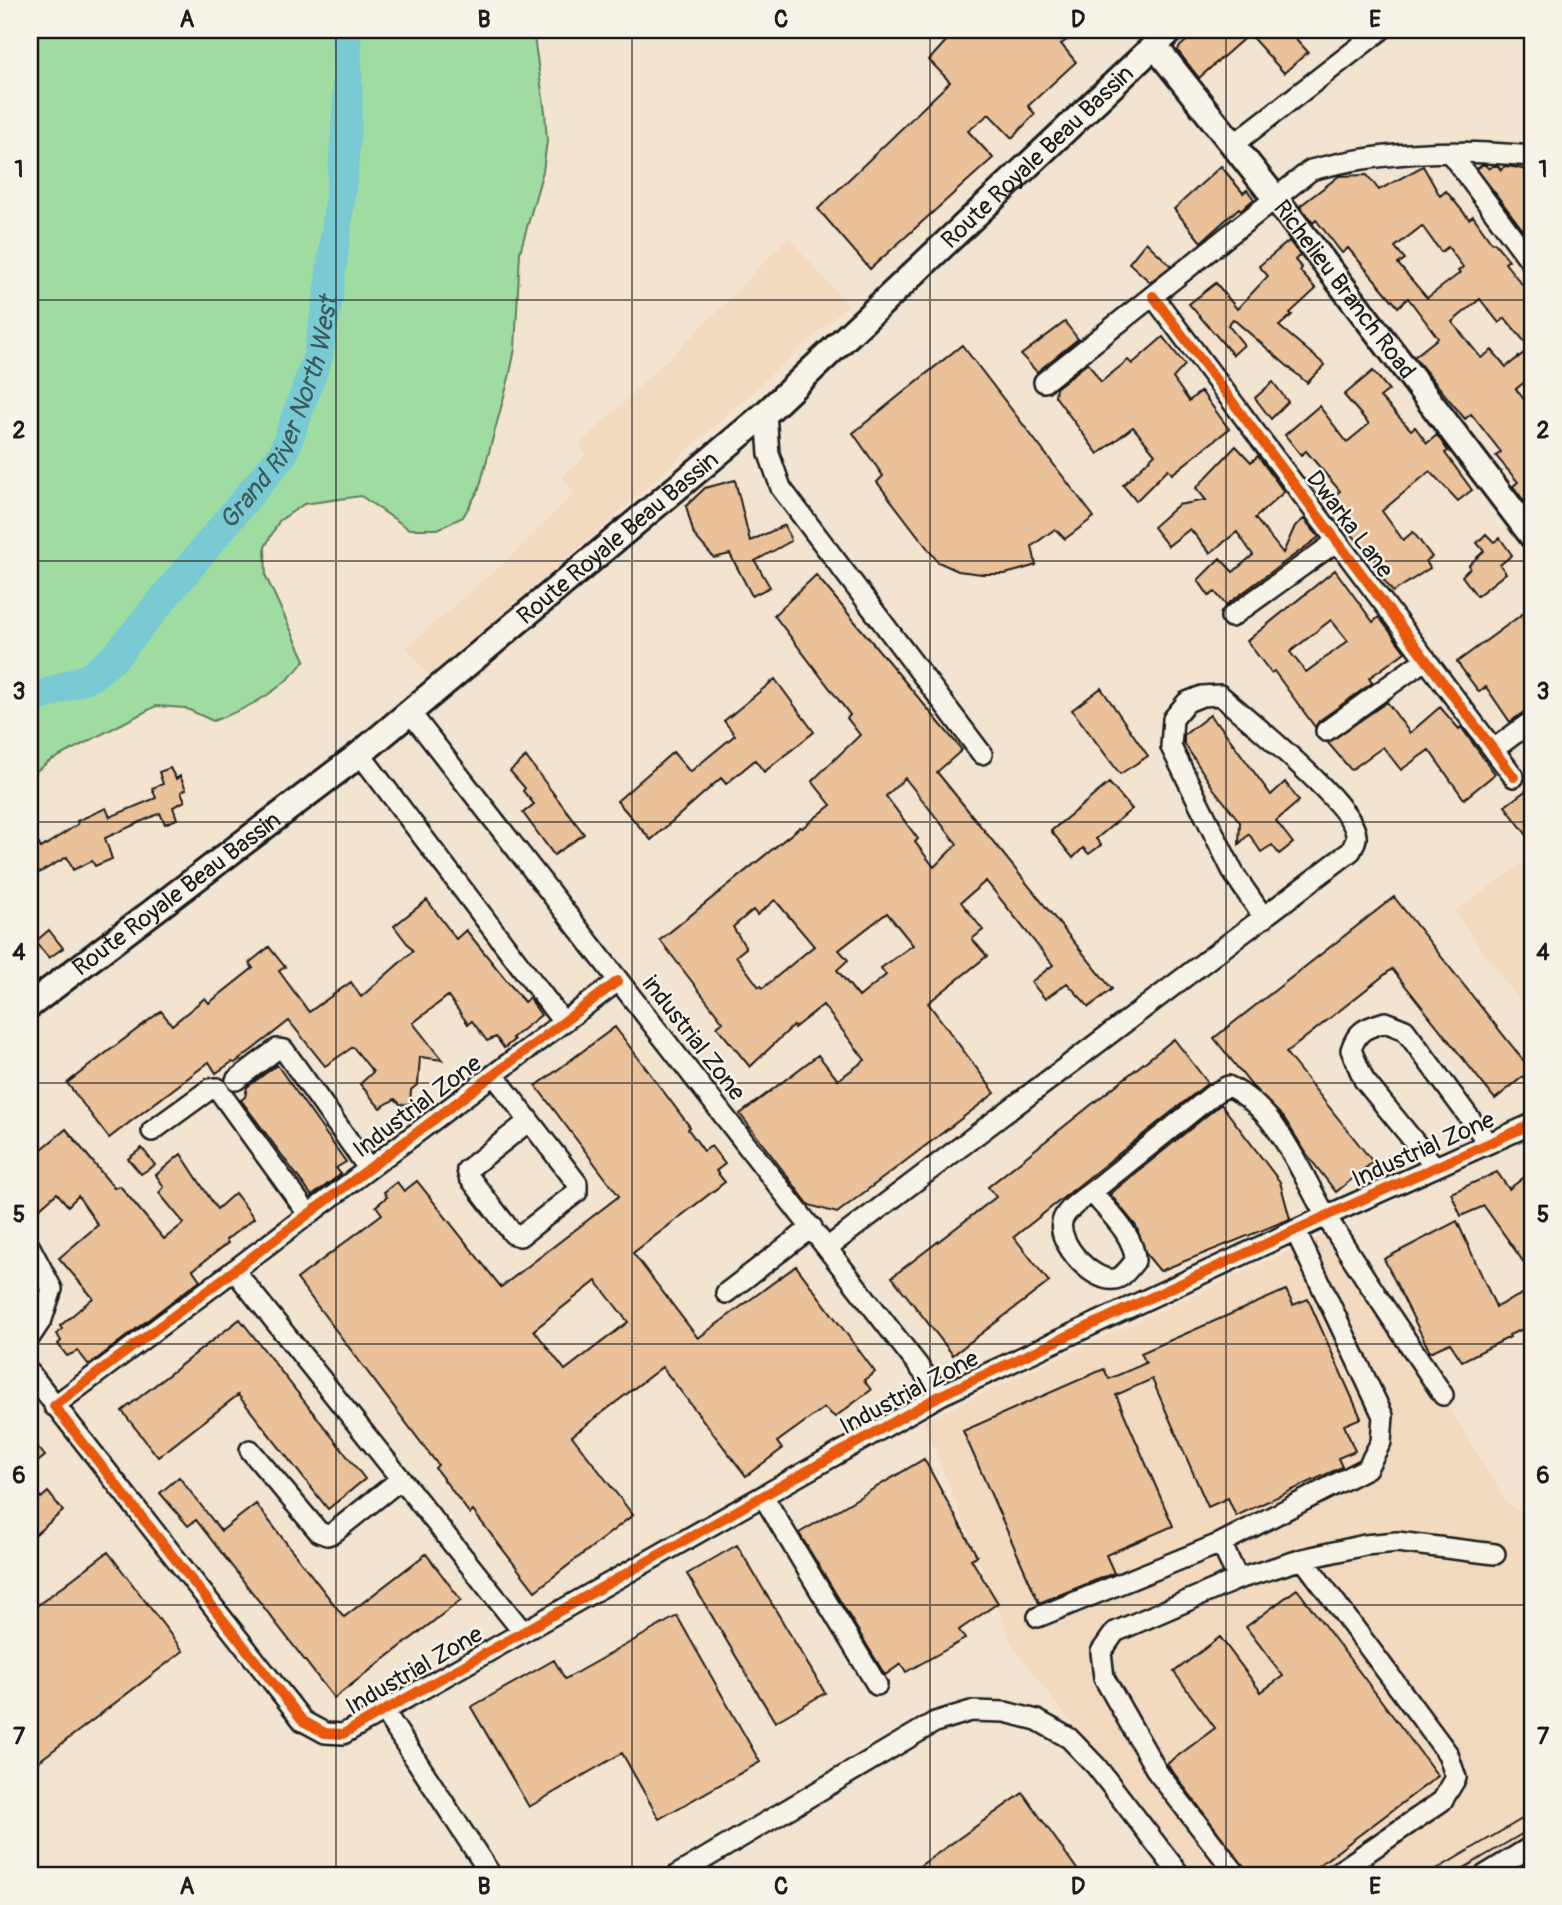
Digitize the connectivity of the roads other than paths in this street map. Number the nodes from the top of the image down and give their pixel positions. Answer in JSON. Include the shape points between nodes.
{"nodes":[{"id":1,"x":1381,"y":30,"type":"edge"},
{"id":2,"x":1163,"y":38,"type":"edge"},
{"id":3,"x":1233,"y":145,"type":"junction"},
{"id":4,"x":1451,"y":154,"type":"junction"},
{"id":5,"x":1532,"y":156,"type":"edge"},
{"id":6,"x":1276,"y":199,"type":"junction"},
{"id":7,"x":1532,"y":263,"type":"edge"},
{"id":8,"x":1153,"y":296,"type":"junction"},
{"id":9,"x":1044,"y":382,"type":"dead end"},
{"id":10,"x":766,"y":413,"type":"junction"},
{"id":11,"x":1532,"y":536,"type":"edge"},
{"id":12,"x":1337,"y":541,"type":"junction"},
{"id":13,"x":1231,"y":617,"type":"dead end"},
{"id":14,"x":1426,"y":659,"type":"junction"},
{"id":15,"x":409,"y":711,"type":"junction"},
{"id":16,"x":1532,"y":721,"type":"edge"},
{"id":17,"x":1326,"y":731,"type":"dead end"},
{"id":18,"x":1494,"y":749,"type":"junction"},
{"id":19,"x":360,"y":754,"type":"junction"},
{"id":20,"x":982,"y":754,"type":"dead end"},
{"id":21,"x":1514,"y":776,"type":"dead end"},
{"id":22,"x":1264,"y":918,"type":"junction"},
{"id":23,"x":618,"y":981,"type":"junction"},
{"id":24,"x":30,"y":1005,"type":"edge"},
{"id":25,"x":563,"y":1022,"type":"junction"},
{"id":26,"x":494,"y":1075,"type":"junction"},
{"id":27,"x":236,"y":1080,"type":"dead end"},
{"id":28,"x":529,"y":1121,"type":"junction"},
{"id":29,"x":1532,"y":1124,"type":"edge"},
{"id":30,"x":152,"y":1131,"type":"dead end"},
{"id":31,"x":1488,"y":1143,"type":"junction"},
{"id":32,"x":1435,"y":1167,"type":"junction"},
{"id":33,"x":368,"y":1168,"type":"junction"},
{"id":34,"x":1092,"y":1192,"type":"dead end"},
{"id":35,"x":308,"y":1214,"type":"junction"},
{"id":36,"x":1326,"y":1216,"type":"junction"},
{"id":37,"x":812,"y":1227,"type":"junction"},
{"id":38,"x":1295,"y":1230,"type":"junction"},
{"id":39,"x":30,"y":1247,"type":"edge"},
{"id":40,"x":827,"y":1248,"type":"junction"},
{"id":41,"x":234,"y":1270,"type":"junction"},
{"id":42,"x":726,"y":1293,"type":"dead end"},
{"id":43,"x":30,"y":1337,"type":"edge"},
{"id":44,"x":30,"y":1373,"type":"edge"},
{"id":45,"x":941,"y":1395,"type":"junction"},
{"id":46,"x":1443,"y":1395,"type":"dead end"},
{"id":47,"x":54,"y":1406,"type":"junction"},
{"id":48,"x":250,"y":1450,"type":"dead end"},
{"id":49,"x":401,"y":1479,"type":"junction"},
{"id":50,"x":763,"y":1496,"type":"junction"},
{"id":51,"x":1221,"y":1543,"type":"junction"},
{"id":52,"x":1495,"y":1554,"type":"dead end"},
{"id":53,"x":1303,"y":1559,"type":"junction"},
{"id":54,"x":1238,"y":1579,"type":"junction"},
{"id":55,"x":1038,"y":1617,"type":"dead end"},
{"id":56,"x":523,"y":1632,"type":"junction"},
{"id":57,"x":877,"y":1685,"type":"dead end"},
{"id":58,"x":384,"y":1711,"type":"junction"},
{"id":59,"x":1532,"y":1846,"type":"edge"},
{"id":60,"x":491,"y":1875,"type":"edge"},
{"id":61,"x":677,"y":1875,"type":"edge"},
{"id":62,"x":1180,"y":1875,"type":"edge"},
{"id":63,"x":1237,"y":1875,"type":"edge"},
{"id":64,"x":1334,"y":1875,"type":"edge"},
{"id":65,"x":1485,"y":1875,"type":"edge"}],
"edges":[{"from":1,"to":3,"type":"street"},
{"from":2,"to":3,"type":"main road","name":"Richelieu Branch Road"},
{"from":2,"to":10,"type":"main road","name":"Route Royale Beau Bassin"},
{"from":3,"to":6,"type":"main road","name":"Richelieu Branch Road"},
{"from":4,"to":5,"type":"street"},
{"from":4,"to":6,"type":"street","via":[[1346,161],[1311,170]]},
{"from":4,"to":7,"type":"street"},
{"from":6,"to":8,"type":"street"},
{"from":6,"to":11,"type":"main road","name":"Richelieu Branch Road"},
{"from":8,"to":9,"type":"street"},
{"from":8,"to":12,"type":"street","name":"Dwarka Lane"},
{"from":10,"to":15,"type":"main road","name":"Route Royale Beau Bassin"},
{"from":10,"to":20,"type":"street","via":[[769,454],[781,488]]},
{"from":12,"to":13,"type":"street"},
{"from":12,"to":14,"type":"street","name":"Dwarka Lane"},
{"from":14,"to":17,"type":"street"},
{"from":14,"to":18,"type":"street","name":"Dwarka Lane"},
{"from":15,"to":19,"type":"main road","name":"Route Royale Beau Bassin"},
{"from":15,"to":23,"type":"street","name":"industrial Zone"},
{"from":16,"to":18,"type":"street"},
{"from":18,"to":21,"type":"street","name":"Dwarka Lane"},
{"from":19,"to":24,"type":"main road","name":"Route Royale Beau Bassin"},
{"from":19,"to":25,"type":"street"},
{"from":22,"to":22,"type":"street","via":[[1351,851],[1357,837],[1354,826],[1342,807],[1220,695],[1202,696],[1187,702],[1173,719],[1171,747],[1234,874]]},
{"from":22,"to":40,"type":"street"},
{"from":23,"to":25,"type":"street","name":"Industrial Zone"},
{"from":23,"to":37,"type":"street","name":"industrial Zone"},
{"from":25,"to":26,"type":"street","name":"Industrial Zone"},
{"from":26,"to":28,"type":"street"},
{"from":26,"to":33,"type":"street","name":"Industrial Zone"},
{"from":27,"to":33,"type":"street","via":[[276,1049],[284,1050]]},
{"from":28,"to":28,"type":"street","via":[[576,1183],[577,1192],[520,1236],[513,1234],[467,1170]]},
{"from":29,"to":31,"type":"street","name":"Industrial Zone"},
{"from":30,"to":35,"type":"street","via":[[217,1088]]},
{"from":31,"to":32,"type":"street","name":"Industrial Zone"},
{"from":31,"to":32,"type":"street","via":[[1405,1030],[1385,1022],[1365,1029],[1355,1037],[1351,1050],[1364,1080]]},
{"from":32,"to":36,"type":"street","name":"Industrial Zone"},
{"from":33,"to":35,"type":"street","name":"Industrial Zone"},
{"from":34,"to":36,"type":"street","via":[[1228,1086],[1246,1094],[1285,1141]]},
{"from":35,"to":41,"type":"street","name":"Industrial Zone"},
{"from":36,"to":38,"type":"street","name":"Industrial Zone"},
{"from":36,"to":46,"type":"street"},
{"from":37,"to":40,"type":"street","name":"industrial Zone"},
{"from":37,"to":42,"type":"street"},
{"from":38,"to":45,"type":"street","name":"Industrial Zone"},
{"from":38,"to":51,"type":"street","via":[[1383,1416],[1381,1442],[1367,1468]]},
{"from":39,"to":43,"type":"street","via":[[52,1289]]},
{"from":40,"to":45,"type":"street","name":"industrial Zone"},
{"from":41,"to":47,"type":"street","name":"Industrial Zone"},
{"from":41,"to":49,"type":"street"},
{"from":44,"to":47,"type":"street"},
{"from":45,"to":50,"type":"street","name":"Industrial Zone"},
{"from":47,"to":58,"type":"street","name":"Industrial Zone","via":[[303,1721],[325,1733],[343,1734]]},
{"from":48,"to":49,"type":"street","via":[[327,1535]]},
{"from":49,"to":56,"type":"street"},
{"from":50,"to":56,"type":"street","name":"Industrial Zone"},
{"from":50,"to":57,"type":"street"},
{"from":51,"to":54,"type":"street"},
{"from":51,"to":55,"type":"street"},
{"from":52,"to":53,"type":"street","via":[[1397,1542]]},
{"from":53,"to":54,"type":"street"},
{"from":53,"to":64,"type":"street","via":[[1448,1754],[1456,1778],[1442,1801]]},
{"from":54,"to":63,"type":"street","via":[[1115,1632],[1101,1651],[1104,1678],[1158,1773]]},
{"from":56,"to":58,"type":"street","name":"Industrial Zone"},
{"from":58,"to":60,"type":"street"},
{"from":59,"to":65,"type":"street"},
{"from":61,"to":62,"type":"street","via":[[935,1722],[971,1711],[1005,1712],[1037,1720],[1069,1738]]}]}
